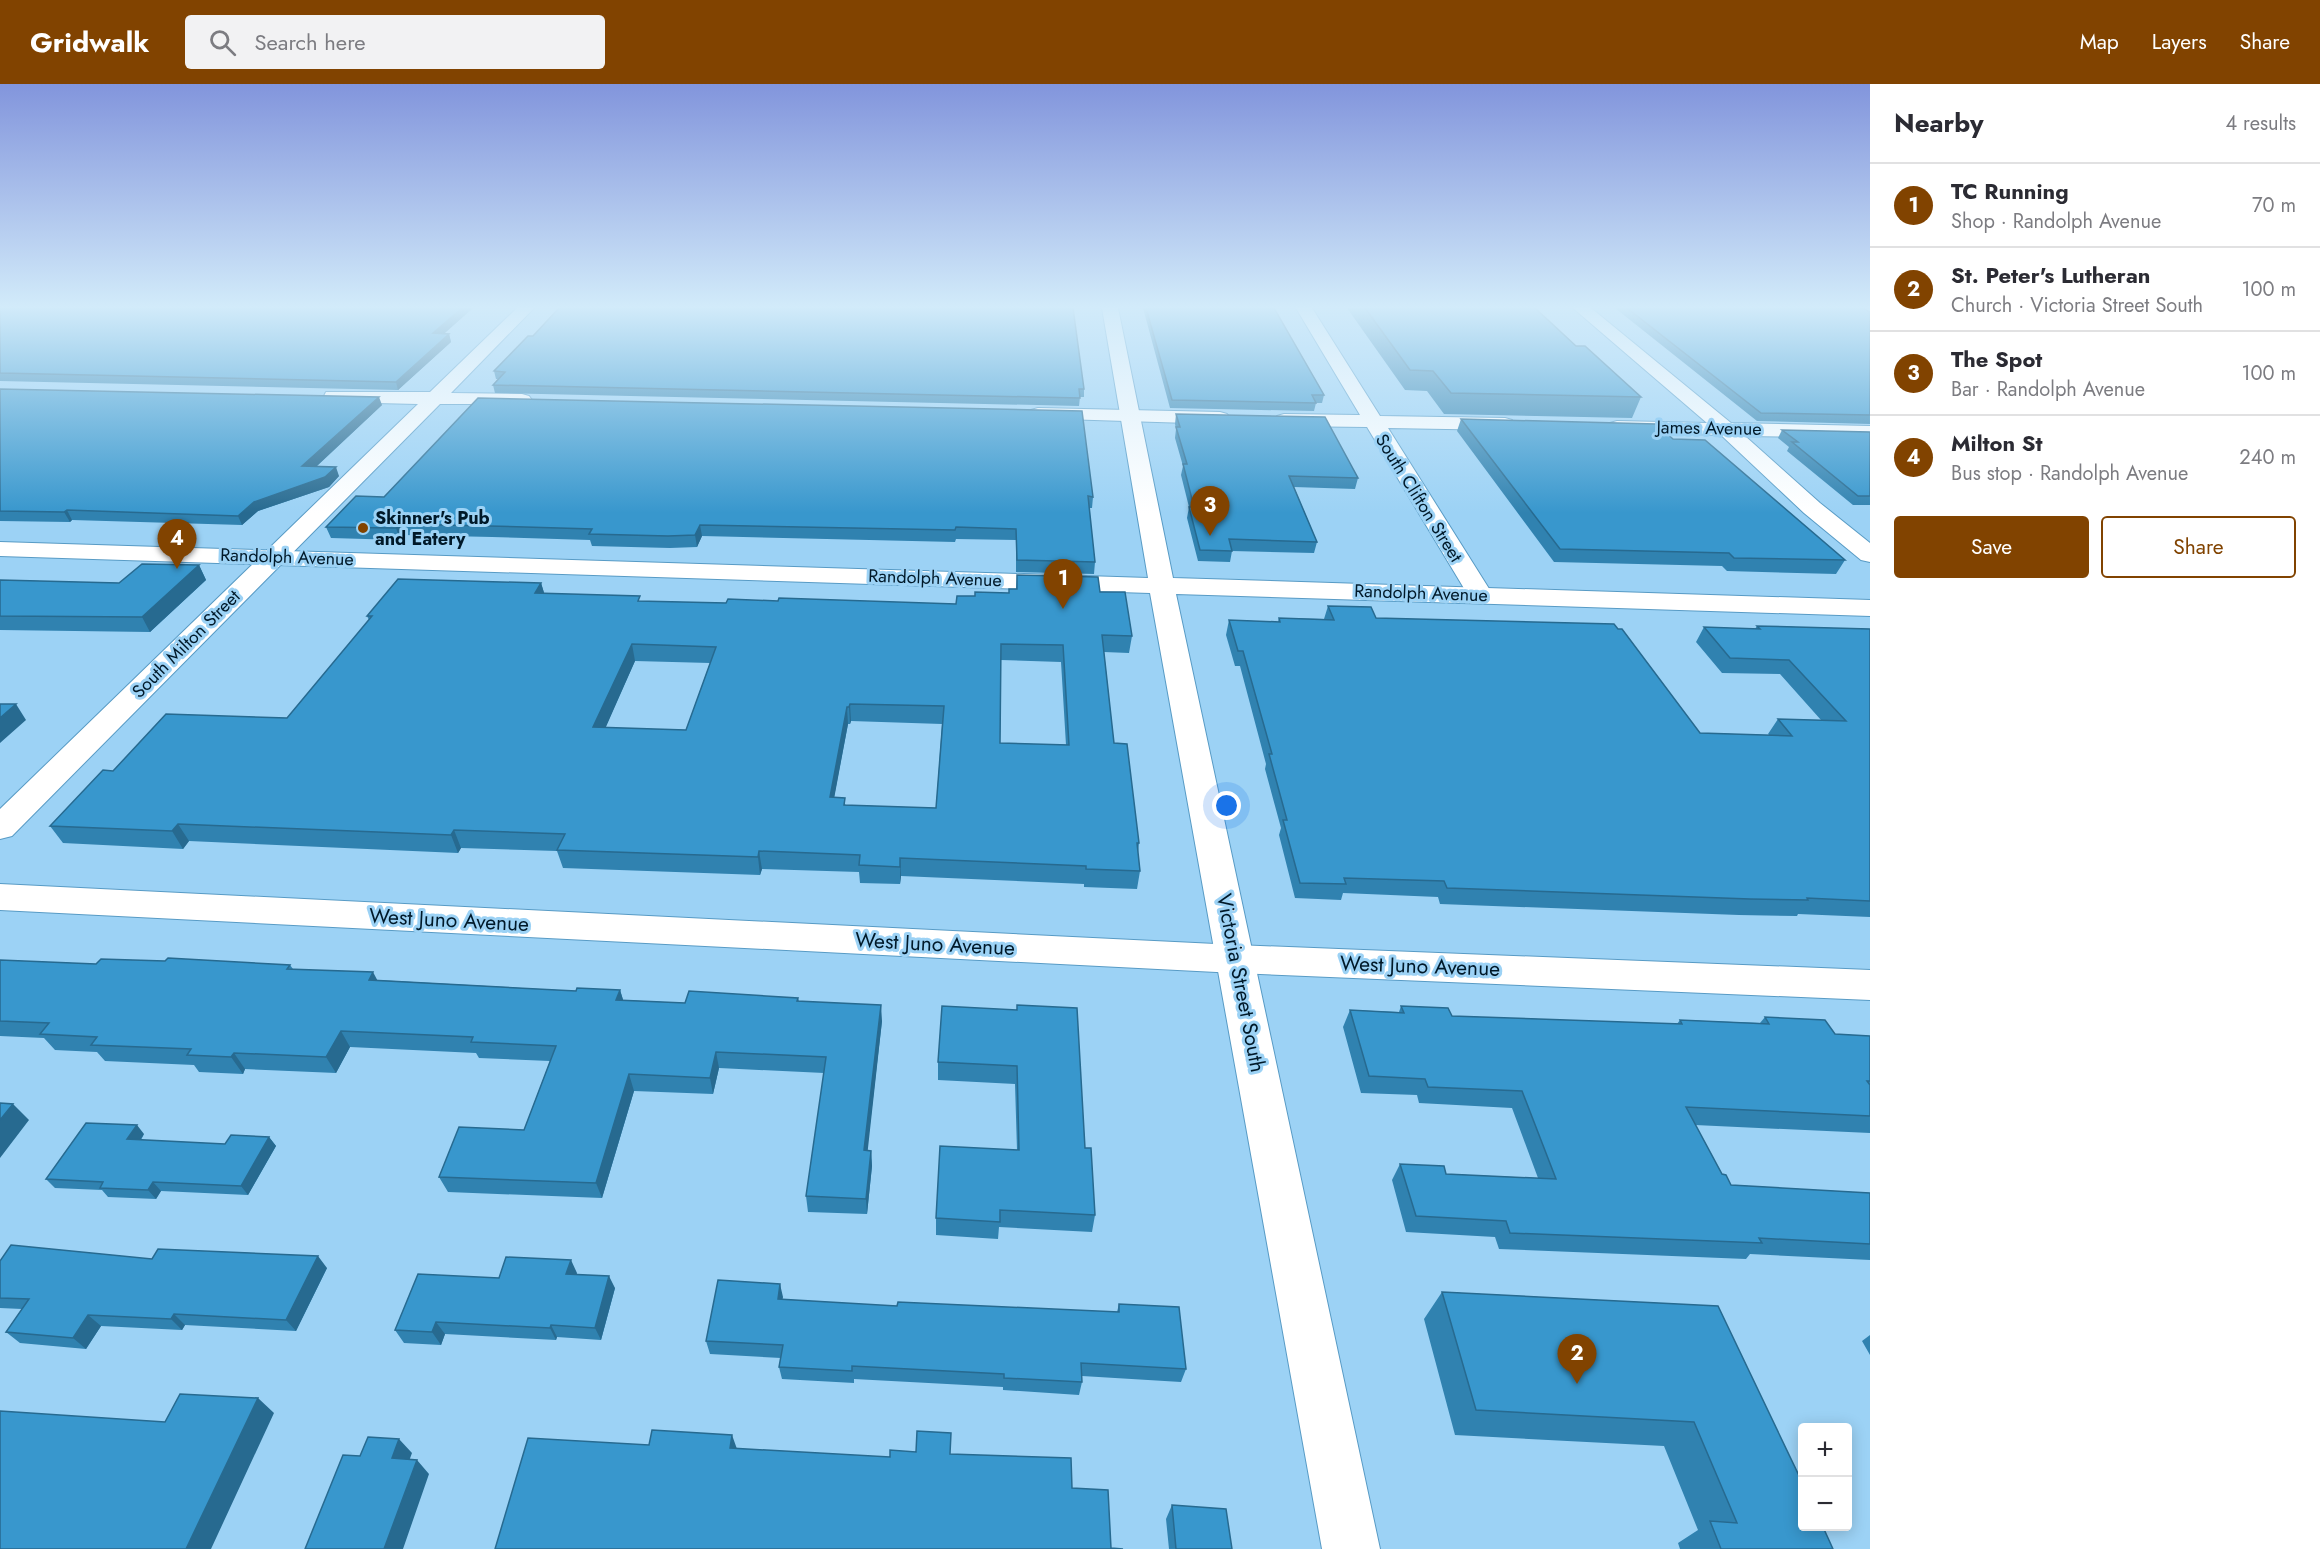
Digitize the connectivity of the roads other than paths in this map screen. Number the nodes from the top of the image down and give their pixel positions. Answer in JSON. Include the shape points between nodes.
{"nodes":[{"id":1,"x":457,"y":376,"type":"edge"},
{"id":2,"x":1123,"y":376,"type":"edge"},
{"id":3,"x":1345,"y":376,"type":"edge"},
{"id":4,"x":1663,"y":376,"type":"edge"},
{"id":5,"x":309,"y":396,"type":"edge"},
{"id":6,"x":435,"y":398,"type":"junction"},
{"id":7,"x":542,"y":401,"type":"edge"},
{"id":8,"x":1019,"y":414,"type":"edge"},
{"id":9,"x":1130,"y":416,"type":"junction"},
{"id":10,"x":1238,"y":419,"type":"edge"},
{"id":11,"x":1261,"y":419,"type":"edge"},
{"id":12,"x":1372,"y":421,"type":"junction"},
{"id":13,"x":1518,"y":424,"type":"edge"},
{"id":14,"x":1602,"y":426,"type":"edge"},
{"id":15,"x":1726,"y":429,"type":"junction"},
{"id":16,"x":1870,"y":432,"type":"edge"},
{"id":17,"x":0,"y":549,"type":"edge"},
{"id":18,"x":1870,"y":555,"type":"edge"},
{"id":19,"x":274,"y":557,"type":"junction"},
{"id":20,"x":1162,"y":586,"type":"junction"},
{"id":21,"x":1480,"y":595,"type":"junction"},
{"id":22,"x":1870,"y":608,"type":"edge"},
{"id":23,"x":0,"y":828,"type":"edge"},
{"id":24,"x":0,"y":897,"type":"edge"},
{"id":25,"x":1236,"y":959,"type":"junction"},
{"id":26,"x":1870,"y":985,"type":"edge"},
{"id":27,"x":1351,"y":1549,"type":"edge"}],
"edges":[{"from":1,"to":6,"type":"street","name":"South Milton Street"},
{"from":2,"to":9,"type":"street","name":"Victoria Street South"},
{"from":3,"to":12,"type":"street","name":"South Clifton Street"},
{"from":4,"to":15,"type":"street"},
{"from":5,"to":6,"type":"street"},
{"from":6,"to":7,"type":"street"},
{"from":6,"to":19,"type":"street","name":"South Milton Street"},
{"from":8,"to":9,"type":"street"},
{"from":9,"to":10,"type":"street"},
{"from":9,"to":20,"type":"street","name":"Victoria Street South"},
{"from":11,"to":12,"type":"street"},
{"from":12,"to":13,"type":"street"},
{"from":12,"to":21,"type":"street","name":"South Clifton Street"},
{"from":14,"to":15,"type":"street","name":"James Avenue"},
{"from":15,"to":16,"type":"street","name":"James Avenue"},
{"from":15,"to":18,"type":"street"},
{"from":17,"to":19,"type":"street","name":"Randolph Avenue"},
{"from":19,"to":20,"type":"street","name":"Randolph Avenue"},
{"from":19,"to":23,"type":"street","name":"South Milton Street"},
{"from":20,"to":21,"type":"street","name":"Randolph Avenue"},
{"from":20,"to":25,"type":"street","name":"Victoria Street South"},
{"from":21,"to":22,"type":"street","name":"Randolph Avenue"},
{"from":24,"to":25,"type":"street","name":"West Juno Avenue"},
{"from":25,"to":26,"type":"street","name":"West Juno Avenue"},
{"from":25,"to":27,"type":"street","name":"Victoria Street South"}]}
